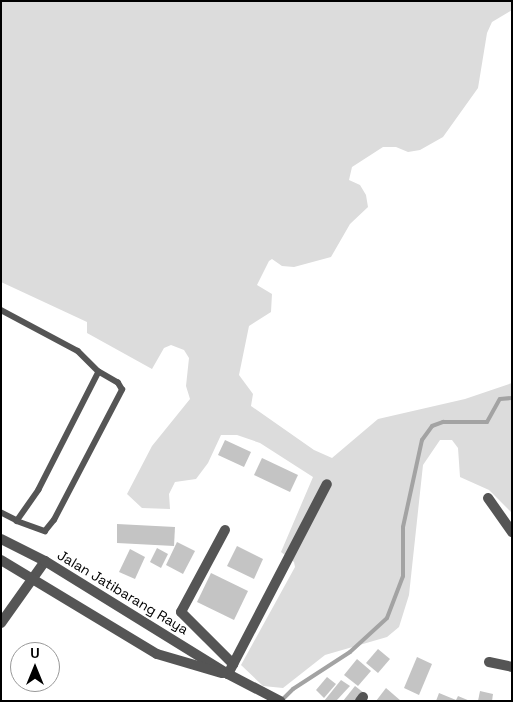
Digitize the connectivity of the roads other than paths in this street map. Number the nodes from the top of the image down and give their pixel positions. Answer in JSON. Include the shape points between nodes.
{"nodes":[{"id":1,"x":1,"y":310,"type":"edge"},
{"id":2,"x":99,"y":372,"type":"junction"},
{"id":3,"x":327,"y":484,"type":"dead end"},
{"id":4,"x":488,"y":498,"type":"dead end"},
{"id":5,"x":1,"y":513,"type":"edge"},
{"id":6,"x":17,"y":521,"type":"junction"},
{"id":7,"x":225,"y":530,"type":"dead end"},
{"id":8,"x":512,"y":532,"type":"edge"},
{"id":9,"x":1,"y":539,"type":"edge"},
{"id":10,"x":1,"y":560,"type":"edge"},
{"id":11,"x":45,"y":561,"type":"junction"},
{"id":12,"x":34,"y":577,"type":"junction"},
{"id":13,"x":1,"y":623,"type":"edge"},
{"id":14,"x":489,"y":662,"type":"dead end"},
{"id":15,"x":233,"y":664,"type":"junction"},
{"id":16,"x":512,"y":667,"type":"edge"},
{"id":17,"x":228,"y":674,"type":"junction"},
{"id":18,"x":278,"y":699,"type":"edge"}],
"edges":[{"from":1,"to":2,"type":"lane","via":[[78,350]]},
{"from":2,"to":6,"type":"lane","via":[[39,490]]},
{"from":2,"to":6,"type":"lane","via":[[118,383],[122,390],[54,520],[45,531]]},
{"from":3,"to":15,"type":"street"},
{"from":4,"to":8,"type":"street"},
{"from":5,"to":6,"type":"lane"},
{"from":7,"to":15,"type":"street","via":[[181,612]]},
{"from":9,"to":11,"type":"street","name":"Jalan Jatibarang Raya"},
{"from":10,"to":12,"type":"street","name":"Jalan Jatibarang Raya"},
{"from":11,"to":12,"type":"street"},
{"from":11,"to":17,"type":"street","name":"Jalan Jatibarang Raya"},
{"from":12,"to":13,"type":"street"},
{"from":12,"to":17,"type":"street","name":"Jalan Jatibarang Raya","via":[[157,654]]},
{"from":14,"to":16,"type":"street"},
{"from":15,"to":17,"type":"street"},
{"from":17,"to":18,"type":"street","name":"Jalan Jatibarang Raya"}]}
